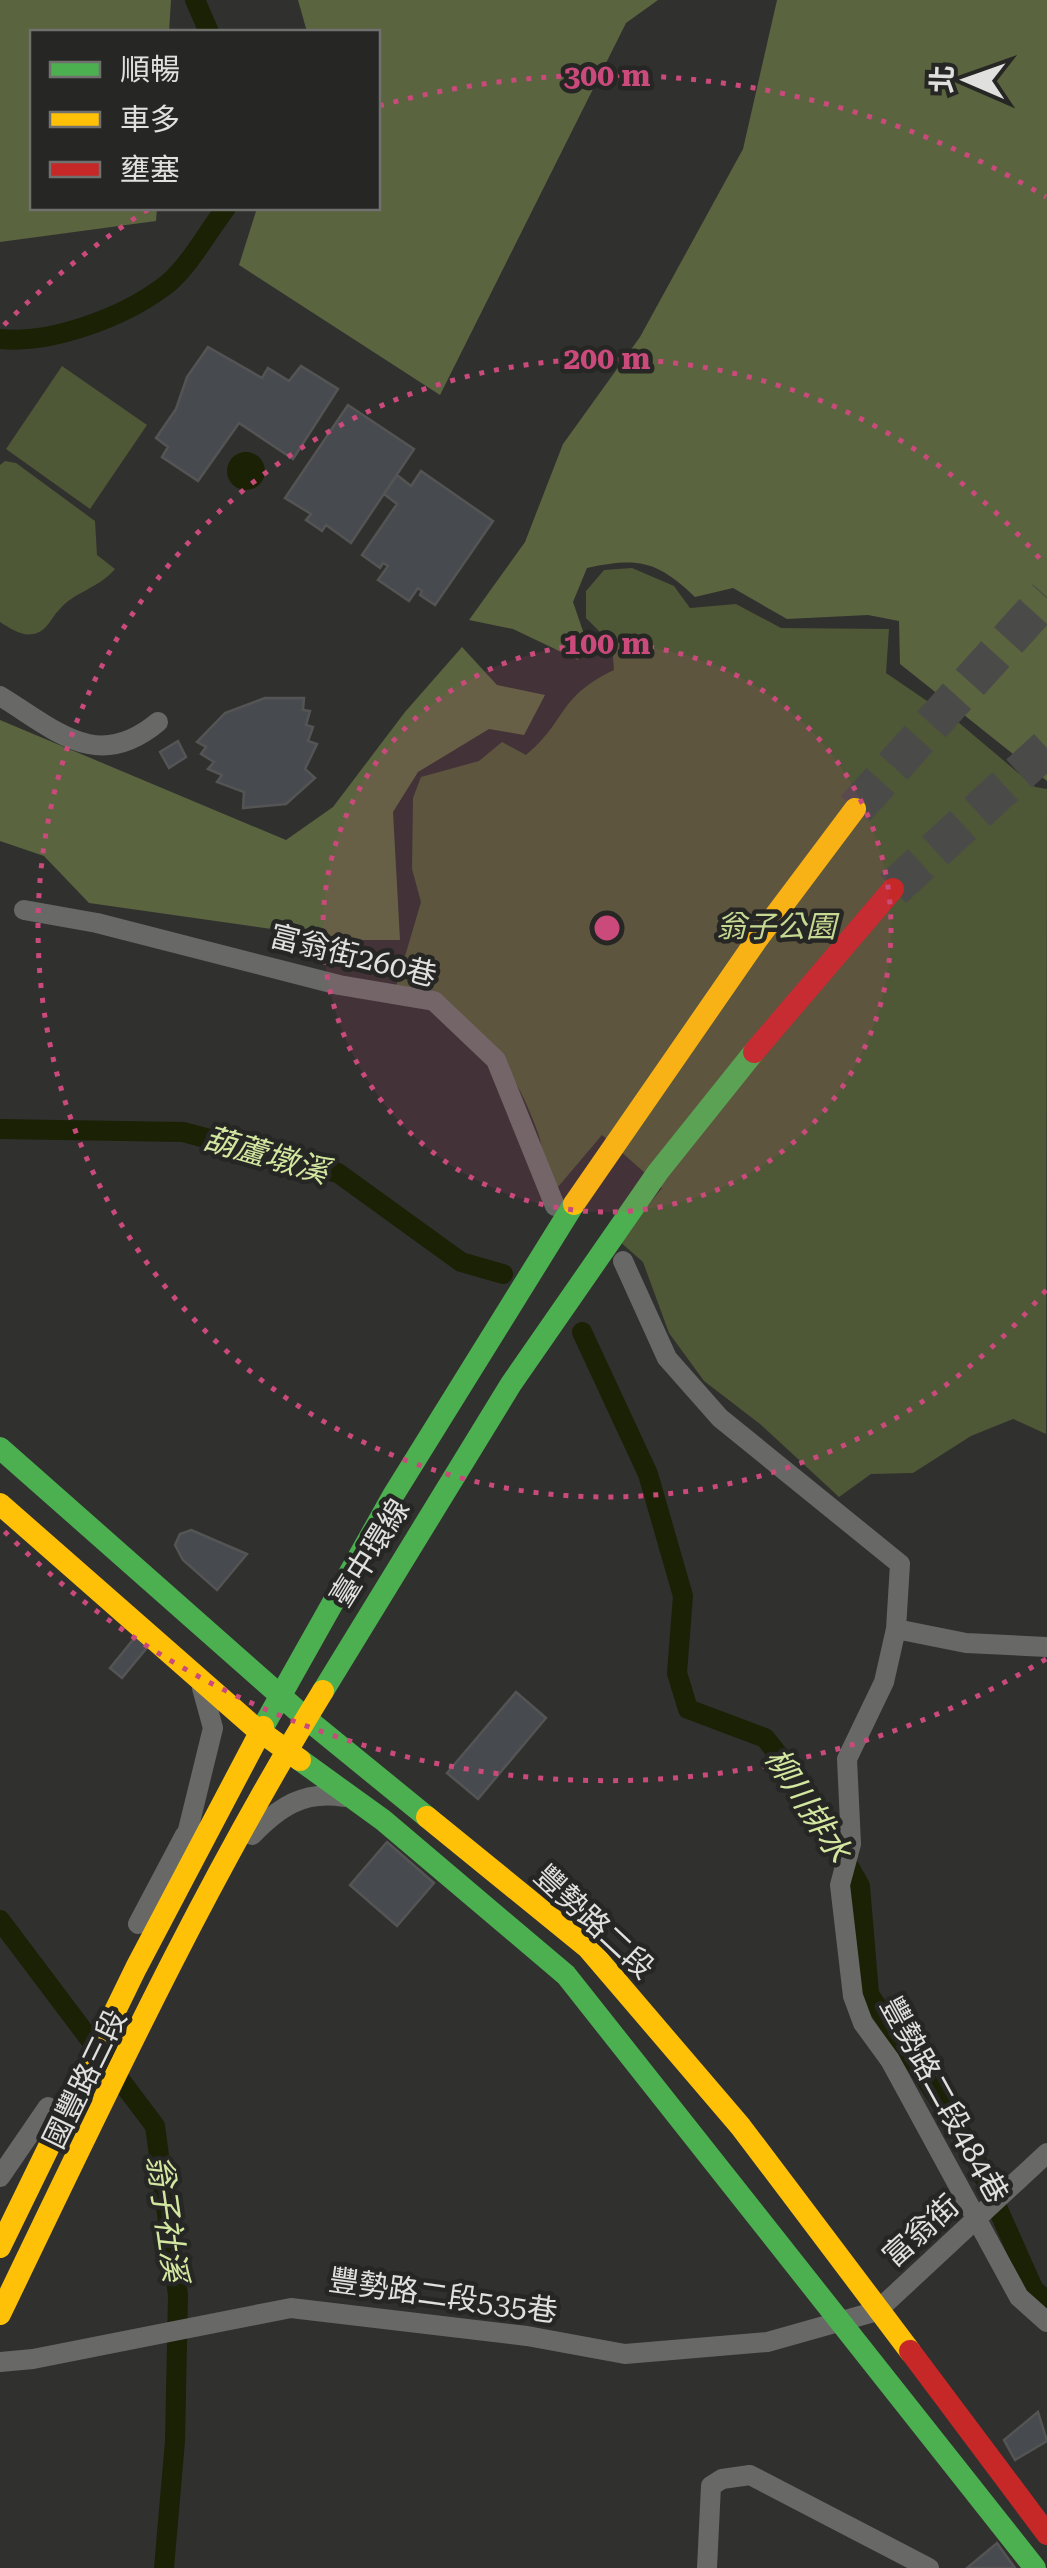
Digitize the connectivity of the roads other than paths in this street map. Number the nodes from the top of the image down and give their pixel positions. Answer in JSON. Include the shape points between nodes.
{"nodes":[{"id":1,"x":0,"y":696,"type":"edge"},
{"id":2,"x":158,"y":722,"type":"dead end"},
{"id":3,"x":855,"y":808,"type":"tunnel mouth"},
{"id":4,"x":893,"y":889,"type":"tunnel mouth"},
{"id":5,"x":24,"y":910,"type":"dead end"},
{"id":6,"x":555,"y":1206,"type":"dead end"},
{"id":7,"x":623,"y":1261,"type":"dead end"},
{"id":8,"x":0,"y":1448,"type":"edge"},
{"id":9,"x":0,"y":1504,"type":"edge"},
{"id":10,"x":896,"y":1629,"type":"junction"},
{"id":11,"x":1047,"y":1648,"type":"edge"},
{"id":12,"x":186,"y":1666,"type":"junction"},
{"id":13,"x":273,"y":1688,"type":"junction"},
{"id":14,"x":308,"y":1720,"type":"junction"},
{"id":15,"x":254,"y":1727,"type":"junction"},
{"id":16,"x":288,"y":1754,"type":"junction"},
{"id":17,"x":359,"y":1802,"type":"junction"},
{"id":18,"x":188,"y":1830,"type":"junction"},
{"id":19,"x":226,"y":1862,"type":"junction"},
{"id":20,"x":41,"y":2123,"type":"junction"},
{"id":21,"x":1047,"y":2153,"type":"edge"},
{"id":22,"x":0,"y":2178,"type":"edge"},
{"id":23,"x":982,"y":2216,"type":"junction"},
{"id":24,"x":0,"y":2244,"type":"edge"},
{"id":25,"x":877,"y":2311,"type":"junction"},
{"id":26,"x":0,"y":2314,"type":"edge"},
{"id":27,"x":1047,"y":2322,"type":"edge"},
{"id":28,"x":842,"y":2323,"type":"junction"},
{"id":29,"x":0,"y":2324,"type":"edge"},
{"id":30,"x":0,"y":2362,"type":"edge"},
{"id":31,"x":1047,"y":2534,"type":"edge"},
{"id":32,"x":707,"y":2568,"type":"edge"},
{"id":33,"x":929,"y":2568,"type":"edge"},
{"id":34,"x":1035,"y":2568,"type":"edge"}],
"edges":[{"from":1,"to":2,"type":"street","via":[[70,739],[100,747],[134,742]]},
{"from":3,"to":24,"type":"main road","name":"臺中環線","via":[[665,1066],[505,1313],[307,1648],[156,1928]]},
{"from":4,"to":26,"type":"main road","name":"臺中環線","via":[[658,1172],[543,1336],[262,1790]]},
{"from":5,"to":6,"type":"street","name":"富翁街260巷","via":[[434,1002],[496,1060]]},
{"from":7,"to":10,"type":"street","via":[[667,1358],[720,1418],[900,1564]]},
{"from":8,"to":13,"type":"main road","name":"豐勢路二段"},
{"from":9,"to":12,"type":"main road","name":"豐勢路二段"},
{"from":10,"to":11,"type":"street"},
{"from":10,"to":23,"type":"street","name":"豐勢路二段484巷","via":[[884,1682],[847,1759],[851,1844],[840,1884],[853,1996],[863,2023]]},
{"from":12,"to":15,"type":"main road","name":"豐勢路二段"},
{"from":12,"to":18,"type":"street","name":"國豐路三段","via":[[206,1696],[213,1728]]},
{"from":13,"to":14,"type":"main road","name":"豐勢路二段"},
{"from":13,"to":15,"type":"street","name":"國豐路三段"},
{"from":14,"to":16,"type":"street","name":"國豐路三段"},
{"from":14,"to":25,"type":"main road","name":"豐勢路二段","via":[[588,1948],[741,2127]]},
{"from":15,"to":16,"type":"main road","name":"豐勢路二段"},
{"from":15,"to":18,"type":"street","name":"國豐路三段"},
{"from":16,"to":17,"type":"main road","name":"豐勢路二段"},
{"from":16,"to":19,"type":"street","name":"國豐路三段"},
{"from":17,"to":19,"type":"street","name":"國豐路三段","via":[[328,1795],[291,1802]]},
{"from":17,"to":28,"type":"main road","name":"豐勢路二段","via":[[566,1976]]},
{"from":18,"to":20,"type":"street","name":"國豐路三段"},
{"from":19,"to":29,"type":"street","name":"國豐路三段"},
{"from":20,"to":22,"type":"street","name":"國豐路三段"},
{"from":20,"to":24,"type":"street","name":"國豐路三段","via":[[30,2180]]},
{"from":21,"to":23,"type":"street","name":"富翁街"},
{"from":23,"to":25,"type":"street","name":"富翁街"},
{"from":23,"to":27,"type":"street","name":"豐勢路二段484巷","via":[[1019,2297]]},
{"from":25,"to":28,"type":"street","name":"豐勢路二段535巷"},
{"from":25,"to":31,"type":"main road","name":"豐勢路二段"},
{"from":28,"to":30,"type":"street","name":"豐勢路二段535巷","via":[[768,2342],[625,2354],[307,2308]]},
{"from":28,"to":34,"type":"main road","name":"豐勢路二段"},
{"from":32,"to":33,"type":"street","via":[[711,2486],[750,2475]]}]}
